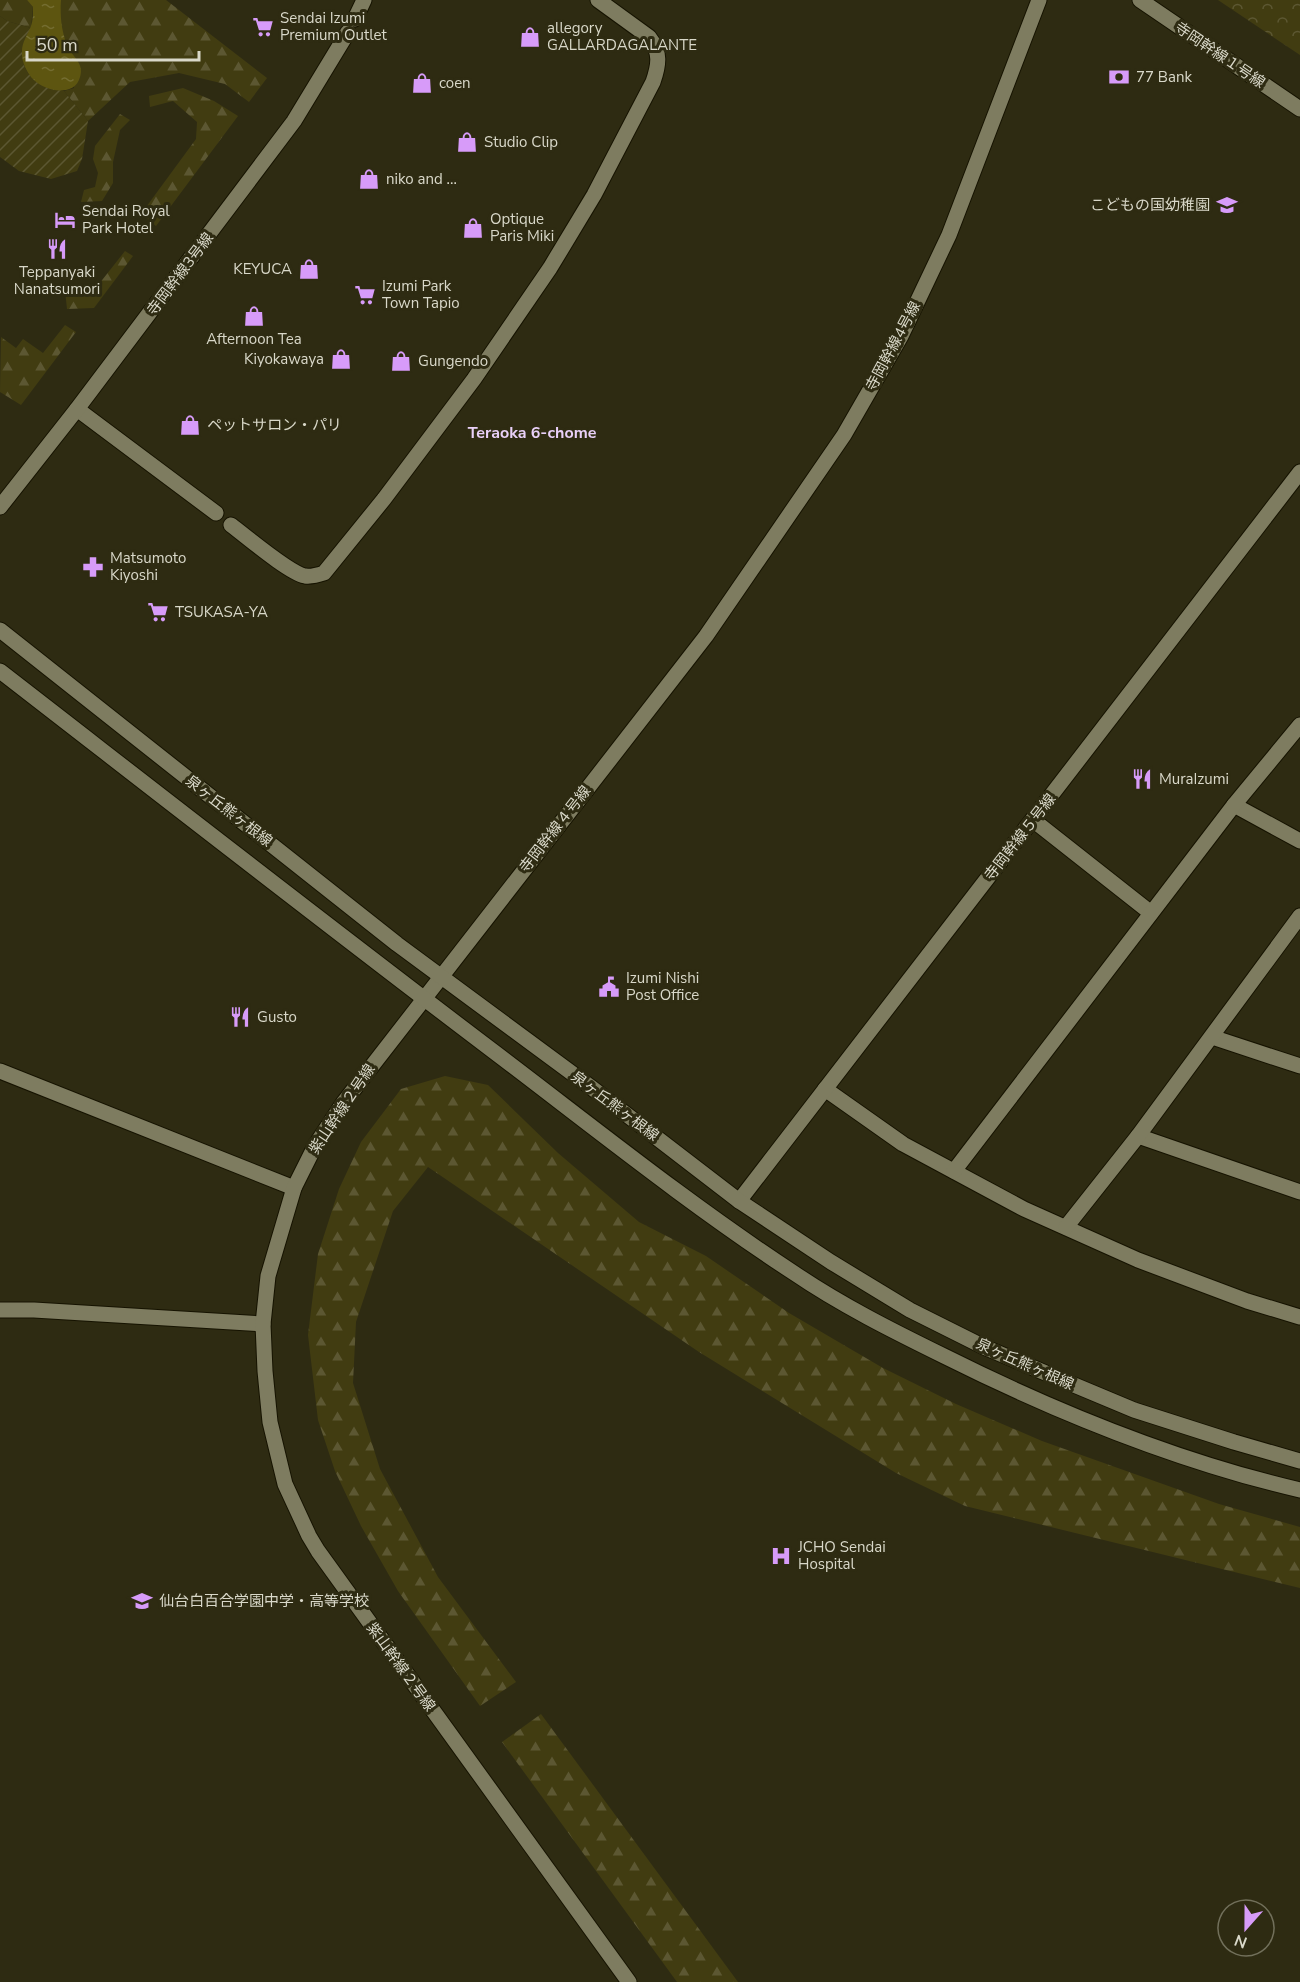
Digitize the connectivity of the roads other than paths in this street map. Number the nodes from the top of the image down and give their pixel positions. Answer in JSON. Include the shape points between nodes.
{"nodes":[{"id":1,"x":364,"y":0,"type":"edge"},
{"id":2,"x":598,"y":0,"type":"edge"},
{"id":3,"x":1039,"y":0,"type":"edge"},
{"id":4,"x":1140,"y":0,"type":"edge"},
{"id":5,"x":1300,"y":110,"type":"edge"},
{"id":6,"x":77,"y":409,"type":"junction"},
{"id":7,"x":1299,"y":474,"type":"edge"},
{"id":8,"x":0,"y":507,"type":"edge"},
{"id":9,"x":216,"y":513,"type":"dead end"},
{"id":10,"x":231,"y":525,"type":"dead end"},
{"id":11,"x":0,"y":630,"type":"edge"},
{"id":12,"x":687,"y":660,"type":"joint"},
{"id":13,"x":0,"y":671,"type":"edge"},
{"id":14,"x":1300,"y":725,"type":"edge"},
{"id":15,"x":1234,"y":805,"type":"junction"},
{"id":16,"x":1033,"y":820,"type":"junction"},
{"id":17,"x":1300,"y":841,"type":"edge"},
{"id":18,"x":1151,"y":913,"type":"junction"},
{"id":19,"x":1300,"y":916,"type":"edge"},
{"id":20,"x":441,"y":975,"type":"junction"},
{"id":21,"x":423,"y":998,"type":"junction"},
{"id":22,"x":1212,"y":1037,"type":"junction"},
{"id":23,"x":1300,"y":1066,"type":"edge"},
{"id":24,"x":0,"y":1071,"type":"edge"},
{"id":25,"x":825,"y":1089,"type":"junction"},
{"id":26,"x":1138,"y":1136,"type":"junction"},
{"id":27,"x":954,"y":1171,"type":"junction"},
{"id":28,"x":294,"y":1188,"type":"junction"},
{"id":29,"x":1300,"y":1192,"type":"edge"},
{"id":30,"x":739,"y":1201,"type":"junction"},
{"id":31,"x":1066,"y":1227,"type":"junction"},
{"id":32,"x":0,"y":1311,"type":"edge"},
{"id":33,"x":1300,"y":1317,"type":"edge"},
{"id":34,"x":263,"y":1324,"type":"junction"},
{"id":35,"x":1300,"y":1461,"type":"edge"},
{"id":36,"x":1300,"y":1490,"type":"edge"},
{"id":37,"x":629,"y":1982,"type":"edge"}],
"edges":[{"from":1,"to":6,"type":"street","name":"寺岡幹線3号線","via":[[294,121]]},
{"from":2,"to":10,"type":"street","via":[[649,37],[656,48],[658,66],[653,82],[594,195],[550,268],[474,379],[324,573],[303,576]]},
{"from":3,"to":12,"type":"street","name":"寺岡幹線4号線","via":[[949,235],[901,336],[844,435]]},
{"from":4,"to":5,"type":"street","name":"寺岡幹線１号線"},
{"from":6,"to":8,"type":"street","name":"寺岡幹線3号線"},
{"from":6,"to":9,"type":"street"},
{"from":7,"to":16,"type":"street","name":"寺岡幹線５号線"},
{"from":11,"to":20,"type":"street","name":"泉ヶ丘熊ヶ根線"},
{"from":12,"to":20,"type":"street","name":"寺岡幹線４号線"},
{"from":13,"to":21,"type":"street","name":"泉ヶ丘熊ヶ根線"},
{"from":14,"to":15,"type":"street"},
{"from":15,"to":17,"type":"street"},
{"from":15,"to":18,"type":"street"},
{"from":16,"to":18,"type":"street"},
{"from":16,"to":25,"type":"street","name":"寺岡幹線５号線"},
{"from":18,"to":27,"type":"street"},
{"from":19,"to":22,"type":"street"},
{"from":20,"to":21,"type":"street","name":"寺岡幹線４号線"},
{"from":20,"to":30,"type":"street","name":"泉ヶ丘熊ヶ根線"},
{"from":21,"to":28,"type":"street","name":"紫山幹線２号線","via":[[344,1102]]},
{"from":21,"to":36,"type":"street","name":"泉ヶ丘熊ヶ根線","via":[[728,1229],[798,1276],[894,1331],[1082,1420],[1191,1460]]},
{"from":22,"to":23,"type":"street"},
{"from":22,"to":26,"type":"street"},
{"from":24,"to":28,"type":"street"},
{"from":25,"to":27,"type":"street","via":[[903,1144]]},
{"from":25,"to":30,"type":"street","name":"寺岡幹線５号線"},
{"from":26,"to":29,"type":"street"},
{"from":26,"to":31,"type":"street"},
{"from":27,"to":31,"type":"street"},
{"from":28,"to":34,"type":"street","name":"紫山幹線２号線","via":[[268,1276]]},
{"from":30,"to":35,"type":"street","name":"泉ヶ丘熊ヶ根線","via":[[910,1310],[984,1347],[1134,1410]]},
{"from":31,"to":33,"type":"street","via":[[1138,1260]]},
{"from":32,"to":34,"type":"street"},
{"from":34,"to":37,"type":"street","name":"紫山幹線２号線","via":[[270,1422],[285,1484],[309,1536]]}]}
